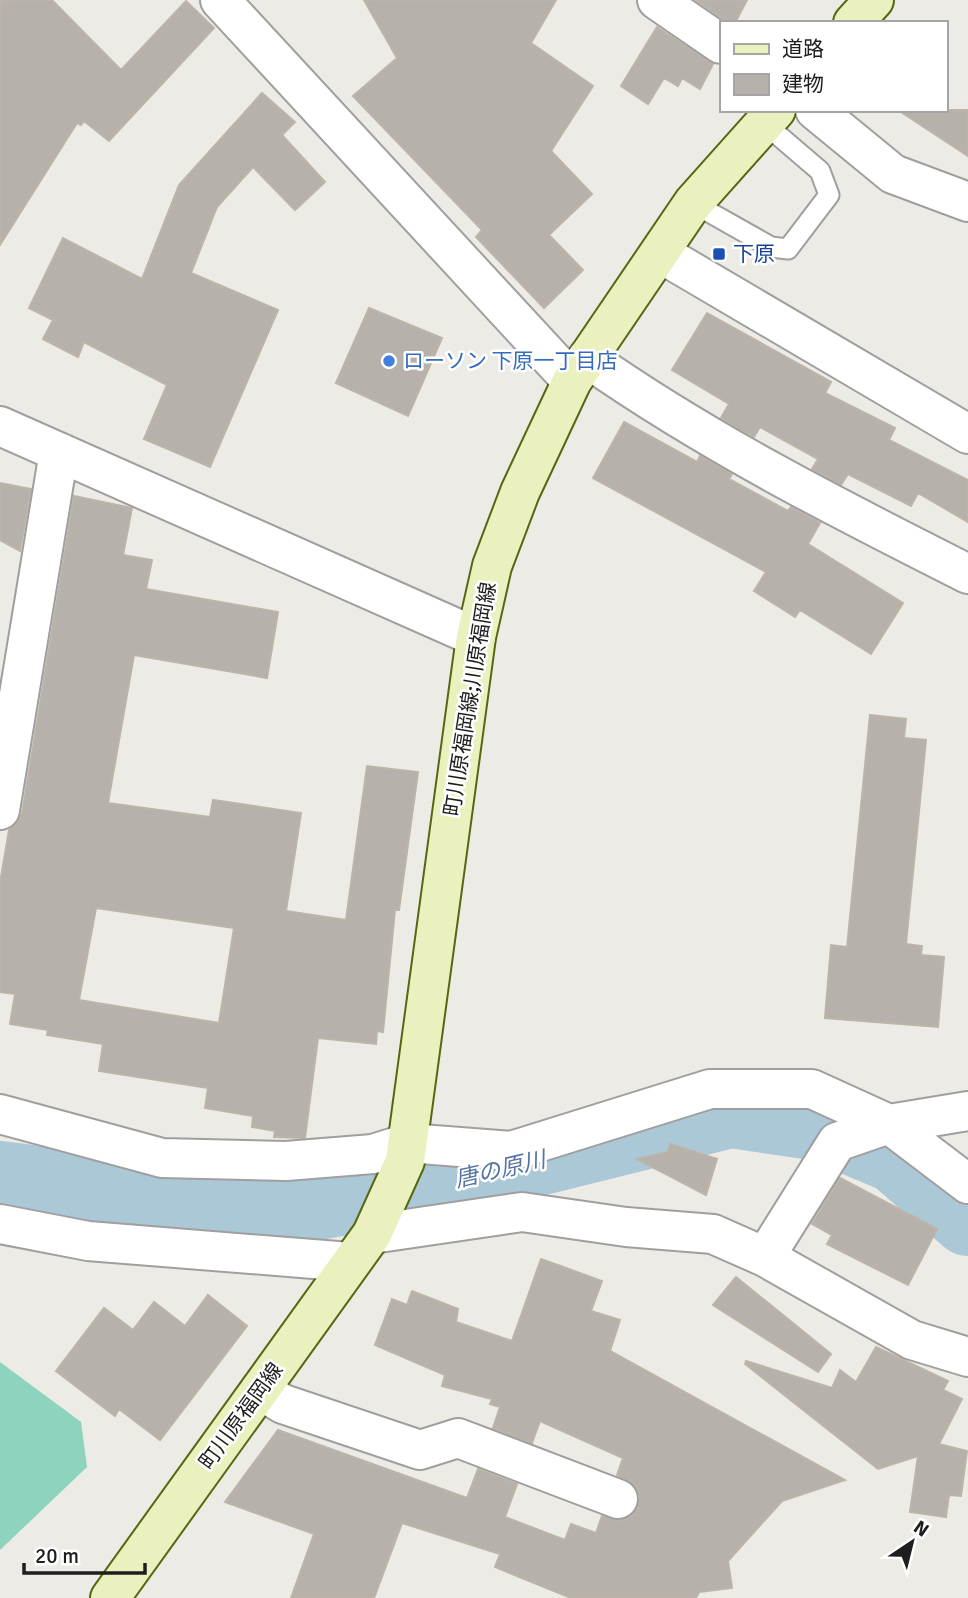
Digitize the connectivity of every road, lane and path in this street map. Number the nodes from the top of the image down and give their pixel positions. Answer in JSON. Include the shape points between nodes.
{"nodes":[{"id":1,"x":220,"y":0,"type":"edge"},
{"id":2,"x":657,"y":0,"type":"edge"},
{"id":3,"x":874,"y":0,"type":"edge"},
{"id":4,"x":855,"y":21,"type":"edge"},
{"id":5,"x":720,"y":43,"type":"edge"},
{"id":6,"x":817,"y":112,"type":"edge"},
{"id":7,"x":771,"y":117,"type":"edge"},
{"id":8,"x":968,"y":202,"type":"edge"},
{"id":9,"x":693,"y":203,"type":"junction"},
{"id":10,"x":660,"y":253,"type":"junction"},
{"id":11,"x":579,"y":370,"type":"junction"},
{"id":12,"x":0,"y":426,"type":"edge"},
{"id":13,"x":968,"y":434,"type":"edge"},
{"id":14,"x":60,"y":452,"type":"junction"},
{"id":15,"x":968,"y":575,"type":"edge"},
{"id":16,"x":476,"y":637,"type":"junction"},
{"id":17,"x":0,"y":810,"type":"edge"},
{"id":18,"x":968,"y":1111,"type":"edge"},
{"id":19,"x":0,"y":1114,"type":"edge"},
{"id":20,"x":889,"y":1124,"type":"junction"},
{"id":21,"x":406,"y":1152,"type":"junction"},
{"id":22,"x":968,"y":1184,"type":"edge"},
{"id":23,"x":0,"y":1224,"type":"edge"},
{"id":24,"x":361,"y":1248,"type":"junction"},
{"id":25,"x":765,"y":1257,"type":"junction"},
{"id":26,"x":968,"y":1357,"type":"edge"},
{"id":27,"x":260,"y":1390,"type":"junction"},
{"id":28,"x":618,"y":1499,"type":"dead end"},
{"id":29,"x":110,"y":1598,"type":"edge"}],
"edges":[{"from":1,"to":11,"type":"street"},
{"from":2,"to":5,"type":"street"},
{"from":3,"to":4,"type":"main road"},
{"from":6,"to":8,"type":"street","via":[[893,174]]},
{"from":7,"to":9,"type":"main road","name":"町川原福岡線;川原福岡線"},
{"from":7,"to":9,"type":"lane","via":[[820,171],[829,195],[788,249],[771,247]]},
{"from":9,"to":10,"type":"main road","name":"町川原福岡線;川原福岡線"},
{"from":10,"to":11,"type":"main road","name":"町川原福岡線;川原福岡線"},
{"from":10,"to":13,"type":"street"},
{"from":11,"to":15,"type":"street","via":[[648,401],[804,491]]},
{"from":11,"to":16,"type":"main road","name":"町川原福岡線;川原福岡線","via":[[520,492],[492,566]]},
{"from":12,"to":14,"type":"street"},
{"from":14,"to":16,"type":"street"},
{"from":14,"to":17,"type":"street"},
{"from":16,"to":21,"type":"main road","name":"町川原福岡線;川原福岡線"},
{"from":18,"to":20,"type":"street"},
{"from":19,"to":21,"type":"street","via":[[162,1158],[286,1161]]},
{"from":20,"to":21,"type":"street","via":[[813,1089],[710,1089],[511,1151]]},
{"from":20,"to":22,"type":"street"},
{"from":20,"to":25,"type":"street","via":[[837,1142]]},
{"from":21,"to":24,"type":"main road","name":"町川原福岡線;川原福岡線"},
{"from":23,"to":24,"type":"street","via":[[88,1241]]},
{"from":24,"to":25,"type":"street","via":[[522,1212],[713,1234]]},
{"from":24,"to":27,"type":"main road","name":"町川原福岡線"},
{"from":25,"to":26,"type":"street","via":[[912,1340]]},
{"from":27,"to":28,"type":"street","via":[[282,1404],[420,1450],[458,1438]]},
{"from":27,"to":29,"type":"main road","name":"町川原福岡線"}]}
